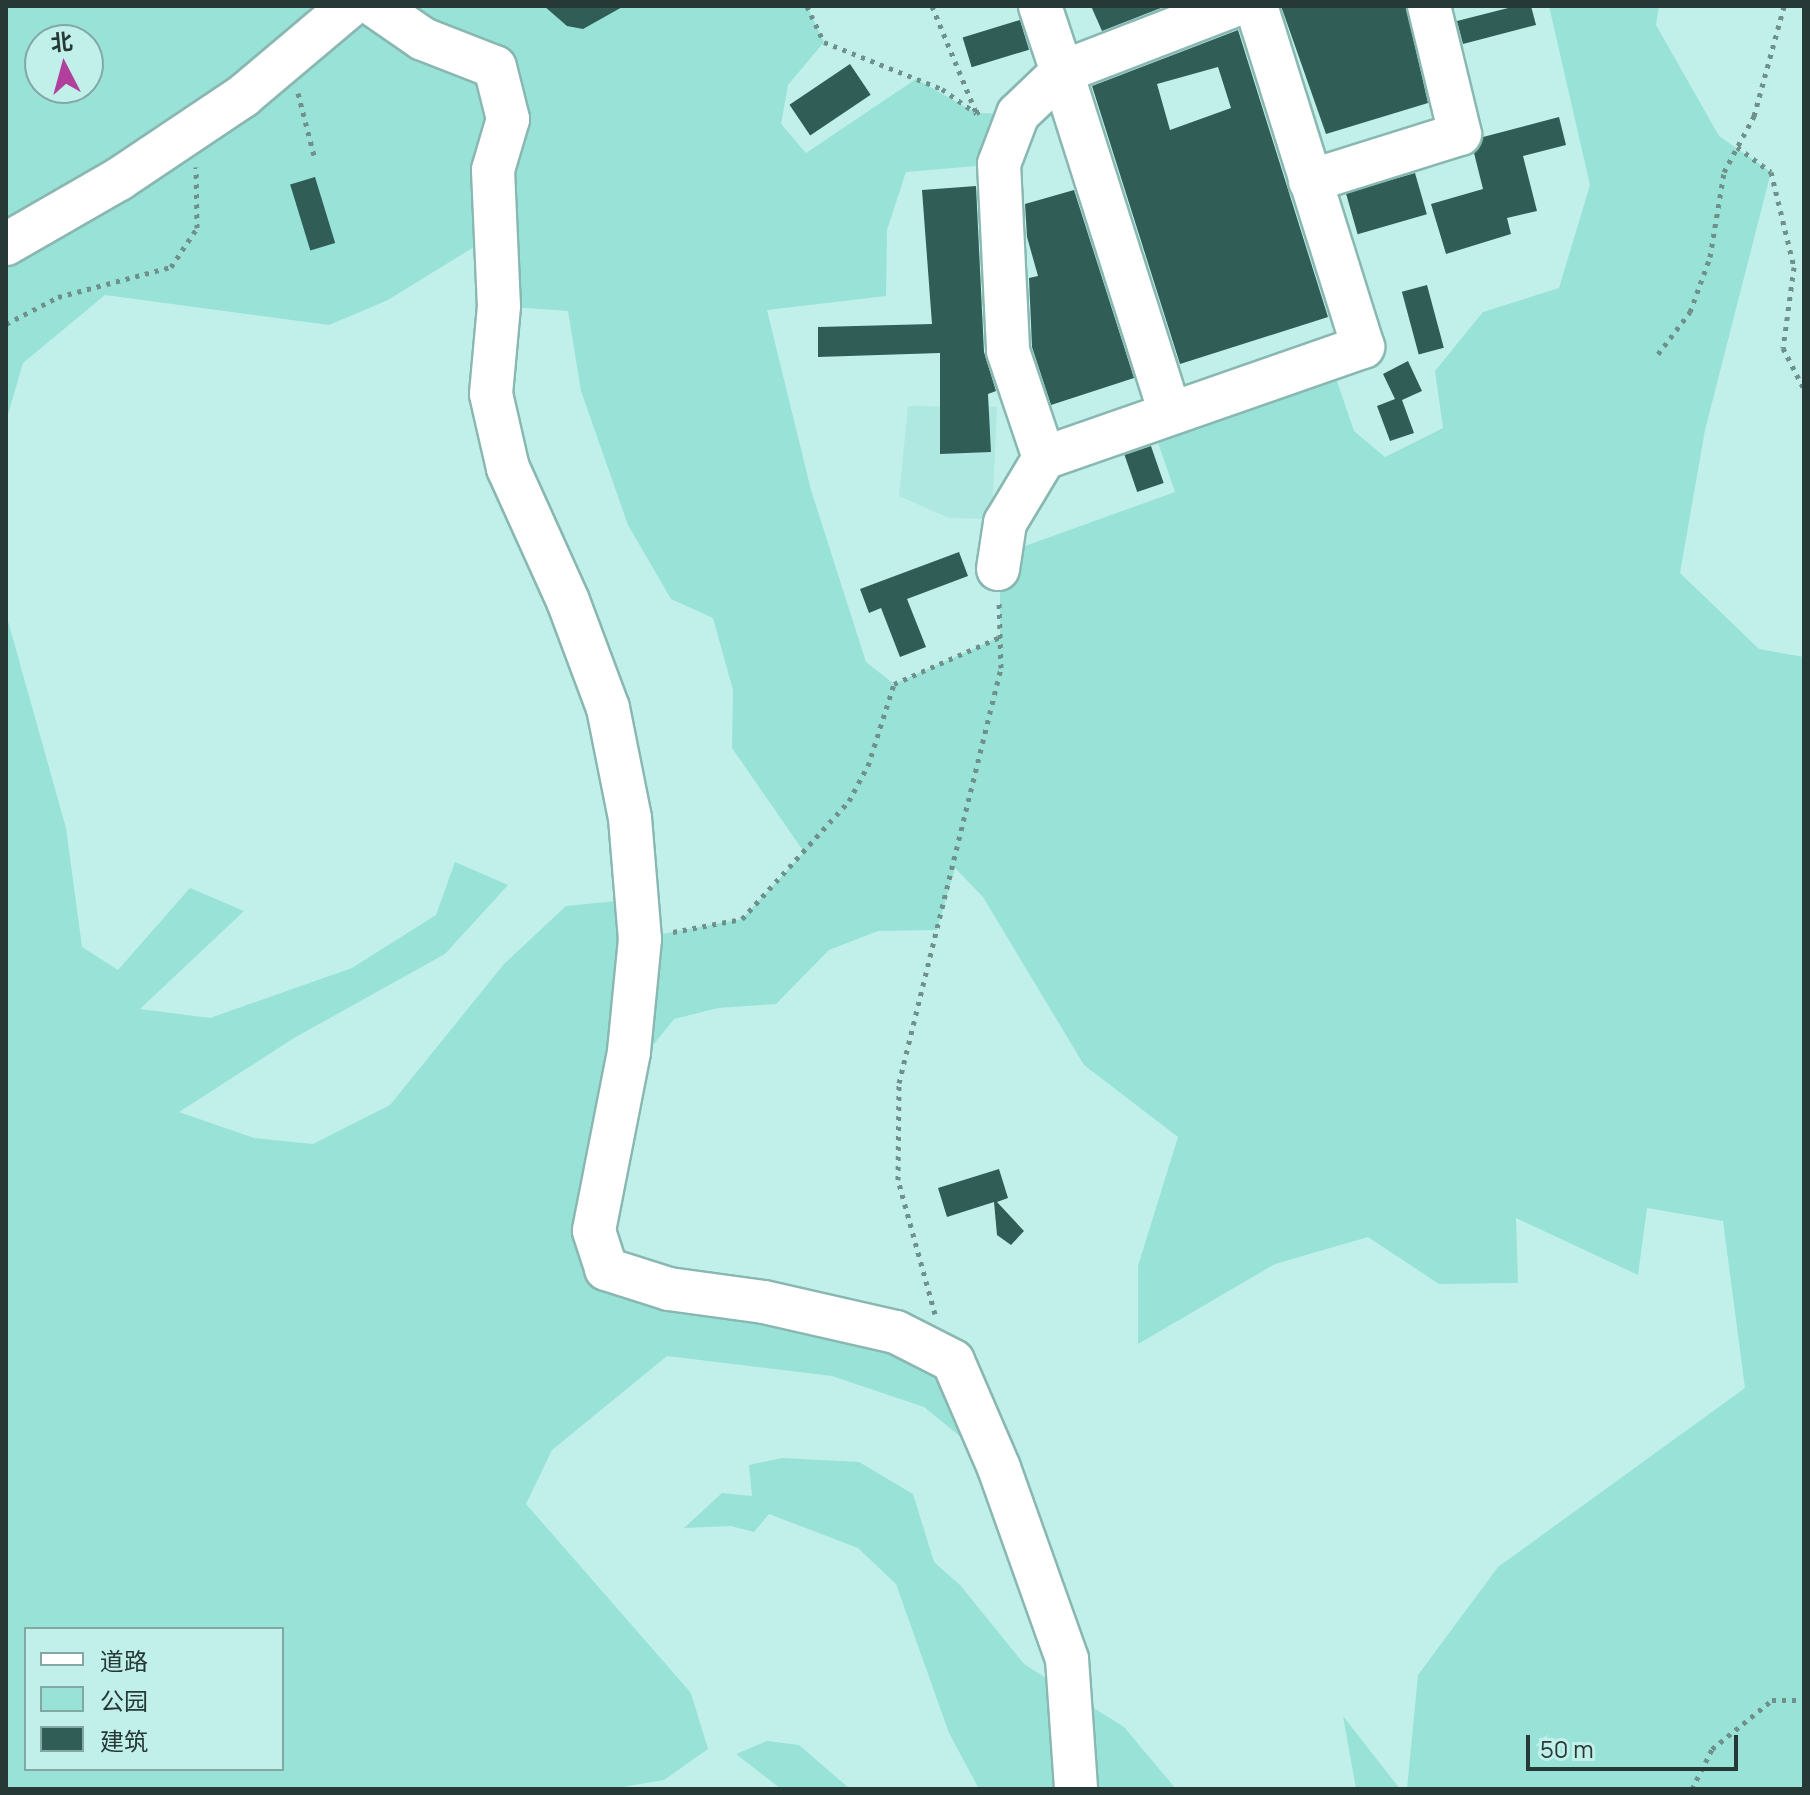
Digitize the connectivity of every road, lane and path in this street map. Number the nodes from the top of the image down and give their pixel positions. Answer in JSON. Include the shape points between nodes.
{"nodes":[{"id":1,"x":350,"y":6,"type":"edge"},
{"id":2,"x":375,"y":6,"type":"edge"},
{"id":3,"x":807,"y":6,"type":"edge"},
{"id":4,"x":932,"y":6,"type":"edge"},
{"id":5,"x":1040,"y":6,"type":"edge"},
{"id":6,"x":1233,"y":6,"type":"edge"},
{"id":7,"x":1256,"y":6,"type":"edge"},
{"id":8,"x":1429,"y":6,"type":"edge"},
{"id":9,"x":1784,"y":6,"type":"edge"},
{"id":10,"x":290,"y":57,"type":"junction"},
{"id":11,"x":1062,"y":72,"type":"junction"},
{"id":12,"x":991,"y":106,"type":"dead end"},
{"id":13,"x":976,"y":113,"type":"junction"},
{"id":14,"x":194,"y":129,"type":"junction"},
{"id":15,"x":1737,"y":147,"type":"junction"},
{"id":16,"x":315,"y":159,"type":"dead end"},
{"id":17,"x":1310,"y":181,"type":"junction"},
{"id":18,"x":6,"y":244,"type":"edge"},
{"id":19,"x":6,"y":324,"type":"edge"},
{"id":20,"x":1658,"y":354,"type":"dead end"},
{"id":21,"x":1804,"y":389,"type":"edge"},
{"id":22,"x":1170,"y":413,"type":"junction"},
{"id":23,"x":1044,"y":458,"type":"junction"},
{"id":24,"x":998,"y":569,"type":"joint"},
{"id":25,"x":1000,"y":637,"type":"junction"},
{"id":26,"x":640,"y":939,"type":"junction"},
{"id":27,"x":953,"y":1361,"type":"junction"},
{"id":28,"x":1804,"y":1700,"type":"edge"},
{"id":29,"x":1076,"y":1789,"type":"edge"},
{"id":30,"x":1692,"y":1789,"type":"edge"}],
"edges":[{"from":1,"to":10,"type":"street"},
{"from":2,"to":26,"type":"street","via":[[423,39],[495,67],[508,119],[493,170],[499,306],[491,394],[508,468],[568,601],[608,708],[630,818]]},
{"from":3,"to":13,"type":"path","via":[[824,42],[942,89]]},
{"from":4,"to":13,"type":"path"},
{"from":5,"to":11,"type":"street"},
{"from":6,"to":11,"type":"street"},
{"from":7,"to":17,"type":"street"},
{"from":8,"to":17,"type":"street","via":[[1460,134]]},
{"from":9,"to":15,"type":"path","via":[[1754,116]]},
{"from":10,"to":14,"type":"street"},
{"from":10,"to":16,"type":"path"},
{"from":11,"to":22,"type":"street"},
{"from":11,"to":23,"type":"street","via":[[1018,114],[999,164],[1008,351]]},
{"from":12,"to":13,"type":"path"},
{"from":14,"to":18,"type":"street"},
{"from":14,"to":19,"type":"path","via":[[197,228],[171,267],[58,297]]},
{"from":15,"to":20,"type":"path","via":[[1724,172],[1710,257],[1690,312]]},
{"from":15,"to":21,"type":"path","via":[[1771,172],[1794,267],[1783,348]]},
{"from":17,"to":22,"type":"street","via":[[1363,347]]},
{"from":22,"to":23,"type":"street"},
{"from":23,"to":24,"type":"street","via":[[1005,523]]},
{"from":24,"to":25,"type":"path"},
{"from":25,"to":26,"type":"path","via":[[894,684],[868,766],[849,801],[742,919]]},
{"from":25,"to":27,"type":"path","via":[[997,683],[899,1083],[898,1180]]},
{"from":26,"to":27,"type":"street","via":[[629,1052],[594,1231],[606,1269],[669,1289],[764,1302],[896,1332]]},
{"from":27,"to":29,"type":"street","via":[[999,1468],[1067,1659]]},
{"from":28,"to":30,"type":"path","via":[[1772,1700],[1712,1749]]}]}
